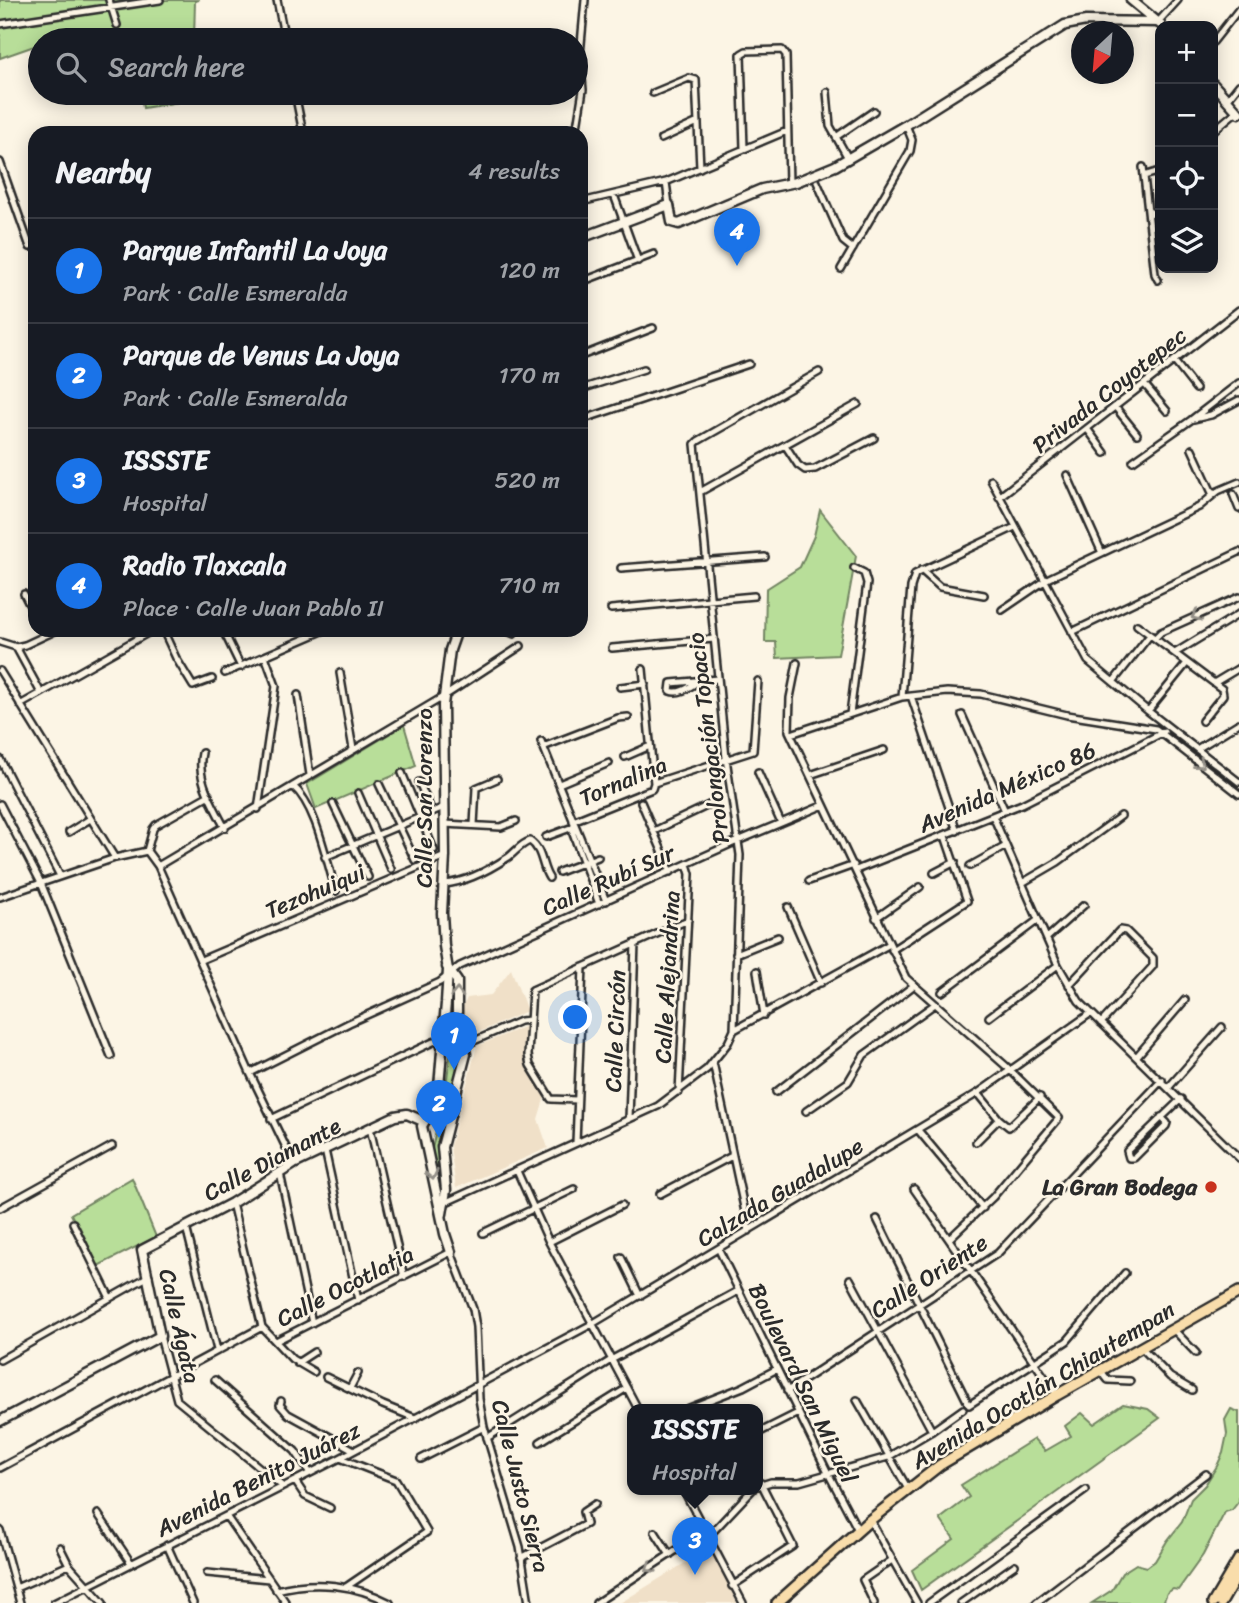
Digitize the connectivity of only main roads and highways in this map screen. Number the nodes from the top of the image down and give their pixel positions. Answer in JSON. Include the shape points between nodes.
{"nodes":[{"id":1,"x":1239,"y":1292,"type":"edge"},
{"id":2,"x":1239,"y":1559,"type":"edge"},
{"id":3,"x":1239,"y":1572,"type":"edge"},
{"id":4,"x":777,"y":1603,"type":"edge"},
{"id":5,"x":1213,"y":1603,"type":"edge"},
{"id":6,"x":1221,"y":1603,"type":"edge"}],
"edges":[{"from":1,"to":4,"type":"main road","name":"Avenida Ocotlán Chiautempan","via":[[940,1465]]},
{"from":2,"to":5,"type":"main road"},
{"from":3,"to":6,"type":"main road"}]}
